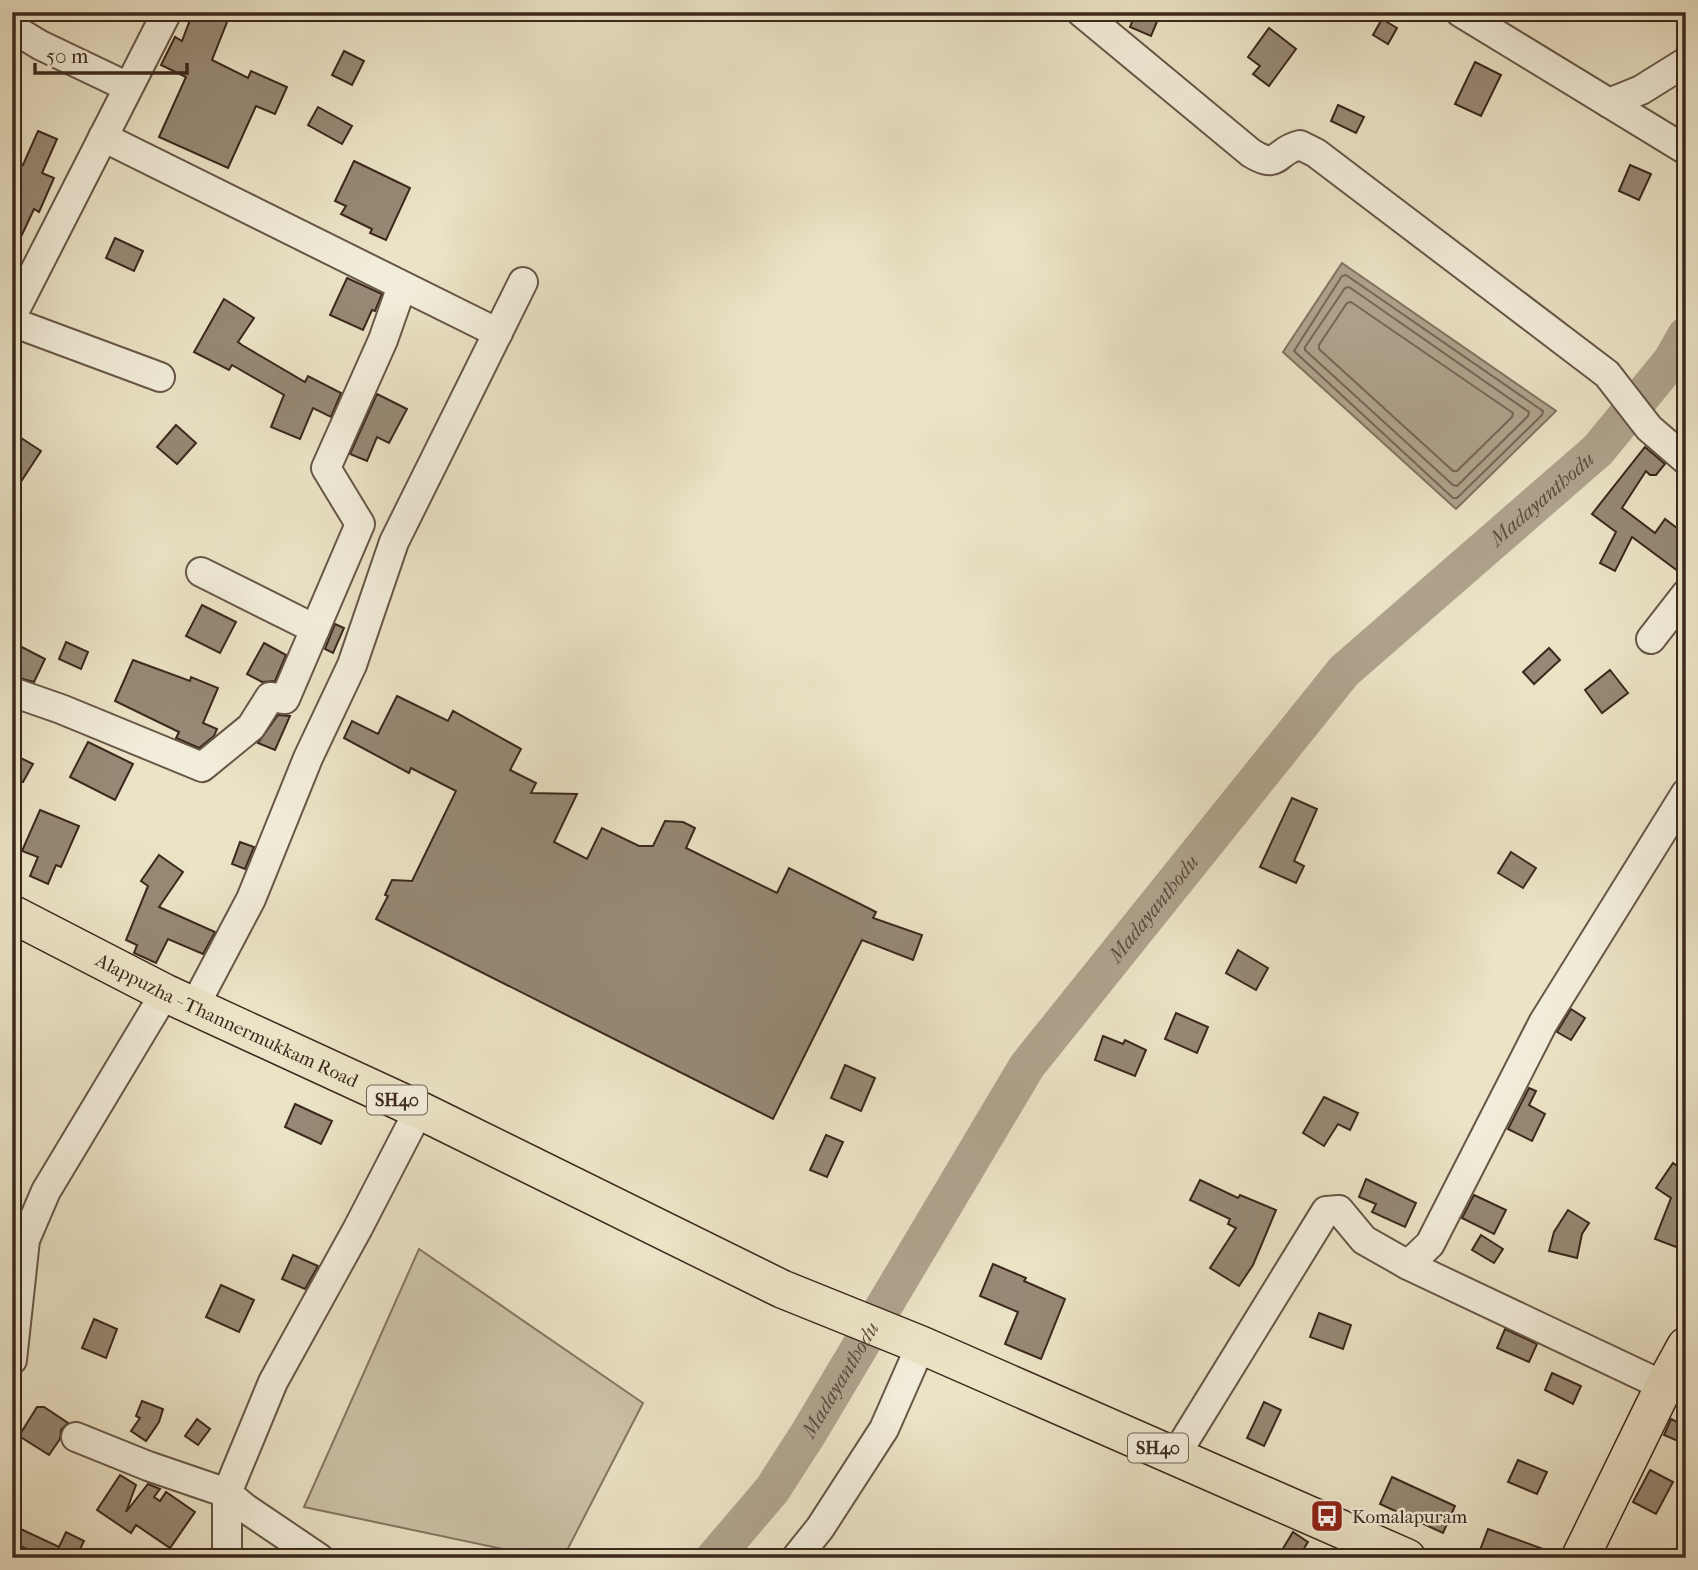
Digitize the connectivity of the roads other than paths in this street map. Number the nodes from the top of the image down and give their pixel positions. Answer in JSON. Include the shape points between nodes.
{"nodes":[{"id":1,"x":167,"y":12,"type":"edge"},
{"id":2,"x":1081,"y":12,"type":"edge"},
{"id":3,"x":1460,"y":12,"type":"edge"},
{"id":4,"x":12,"y":28,"type":"edge"},
{"id":5,"x":1686,"y":62,"type":"edge"},
{"id":6,"x":128,"y":88,"type":"junction"},
{"id":7,"x":1609,"y":103,"type":"junction"},
{"id":8,"x":103,"y":137,"type":"junction"},
{"id":9,"x":1686,"y":150,"type":"edge"},
{"id":10,"x":523,"y":282,"type":"dead end"},
{"id":11,"x":402,"y":286,"type":"junction"},
{"id":12,"x":12,"y":316,"type":"edge"},
{"id":13,"x":12,"y":322,"type":"edge"},
{"id":14,"x":498,"y":333,"type":"junction"},
{"id":15,"x":160,"y":377,"type":"dead end"},
{"id":16,"x":1686,"y":460,"type":"edge"},
{"id":17,"x":201,"y":572,"type":"dead end"},
{"id":18,"x":1686,"y":594,"type":"edge"},
{"id":19,"x":314,"y":629,"type":"junction"},
{"id":20,"x":1651,"y":639,"type":"dead end"},
{"id":21,"x":12,"y":692,"type":"edge"},
{"id":22,"x":1686,"y":793,"type":"edge"},
{"id":23,"x":12,"y":914,"type":"edge"},
{"id":24,"x":180,"y":999,"type":"junction"},
{"id":25,"x":419,"y":1110,"type":"junction"},
{"id":26,"x":1408,"y":1265,"type":"junction"},
{"id":27,"x":914,"y":1342,"type":"junction"},
{"id":28,"x":1686,"y":1346,"type":"edge"},
{"id":29,"x":12,"y":1360,"type":"edge"},
{"id":30,"x":1664,"y":1386,"type":"junction"},
{"id":31,"x":76,"y":1437,"type":"dead end"},
{"id":32,"x":1175,"y":1456,"type":"junction"},
{"id":33,"x":227,"y":1493,"type":"junction"},
{"id":34,"x":227,"y":1558,"type":"edge"},
{"id":35,"x":319,"y":1558,"type":"edge"},
{"id":36,"x":796,"y":1558,"type":"edge"},
{"id":37,"x":1407,"y":1558,"type":"edge"},
{"id":38,"x":1580,"y":1558,"type":"edge"}],
"edges":[{"from":1,"to":6,"type":"street"},
{"from":2,"to":16,"type":"street","via":[[1251,153],[1265,161],[1300,145],[1316,153],[1606,374],[1649,428]]},
{"from":3,"to":7,"type":"street"},
{"from":4,"to":6,"type":"street"},
{"from":5,"to":7,"type":"street","via":[[1641,90]]},
{"from":6,"to":8,"type":"street"},
{"from":7,"to":9,"type":"street"},
{"from":8,"to":11,"type":"street"},
{"from":8,"to":12,"type":"street"},
{"from":10,"to":14,"type":"street"},
{"from":11,"to":14,"type":"street"},
{"from":11,"to":19,"type":"street","via":[[326,468],[360,524]]},
{"from":13,"to":15,"type":"street"},
{"from":14,"to":24,"type":"street","via":[[394,542],[352,665],[308,758],[251,899]]},
{"from":17,"to":19,"type":"street"},
{"from":18,"to":20,"type":"street"},
{"from":19,"to":21,"type":"street","via":[[285,699],[271,698],[251,726],[202,767]]},
{"from":22,"to":26,"type":"street","via":[[1543,1023],[1430,1244]]},
{"from":23,"to":24,"type":"main road","name":"Alappuzha - Thannermukkam Road","number":"SH40"},
{"from":24,"to":25,"type":"main road","name":"Alappuzha - Thannermukkam Road","number":"SH40"},
{"from":24,"to":29,"type":"street","via":[[46,1191],[25,1240]]},
{"from":25,"to":27,"type":"main road","name":"Alappuzha - Thannermukkam Road","number":"SH40","via":[[782,1289]]},
{"from":25,"to":33,"type":"street","via":[[272,1382]]},
{"from":26,"to":30,"type":"street"},
{"from":26,"to":32,"type":"street","via":[[1364,1240],[1339,1210],[1326,1210]]},
{"from":27,"to":32,"type":"main road","number":"SH40"},
{"from":27,"to":36,"type":"street","via":[[884,1429]]},
{"from":28,"to":30,"type":"main road"},
{"from":30,"to":38,"type":"main road"},
{"from":31,"to":33,"type":"street"},
{"from":32,"to":37,"type":"main road","number":"SH40"},
{"from":33,"to":34,"type":"street"},
{"from":33,"to":35,"type":"street"}]}
